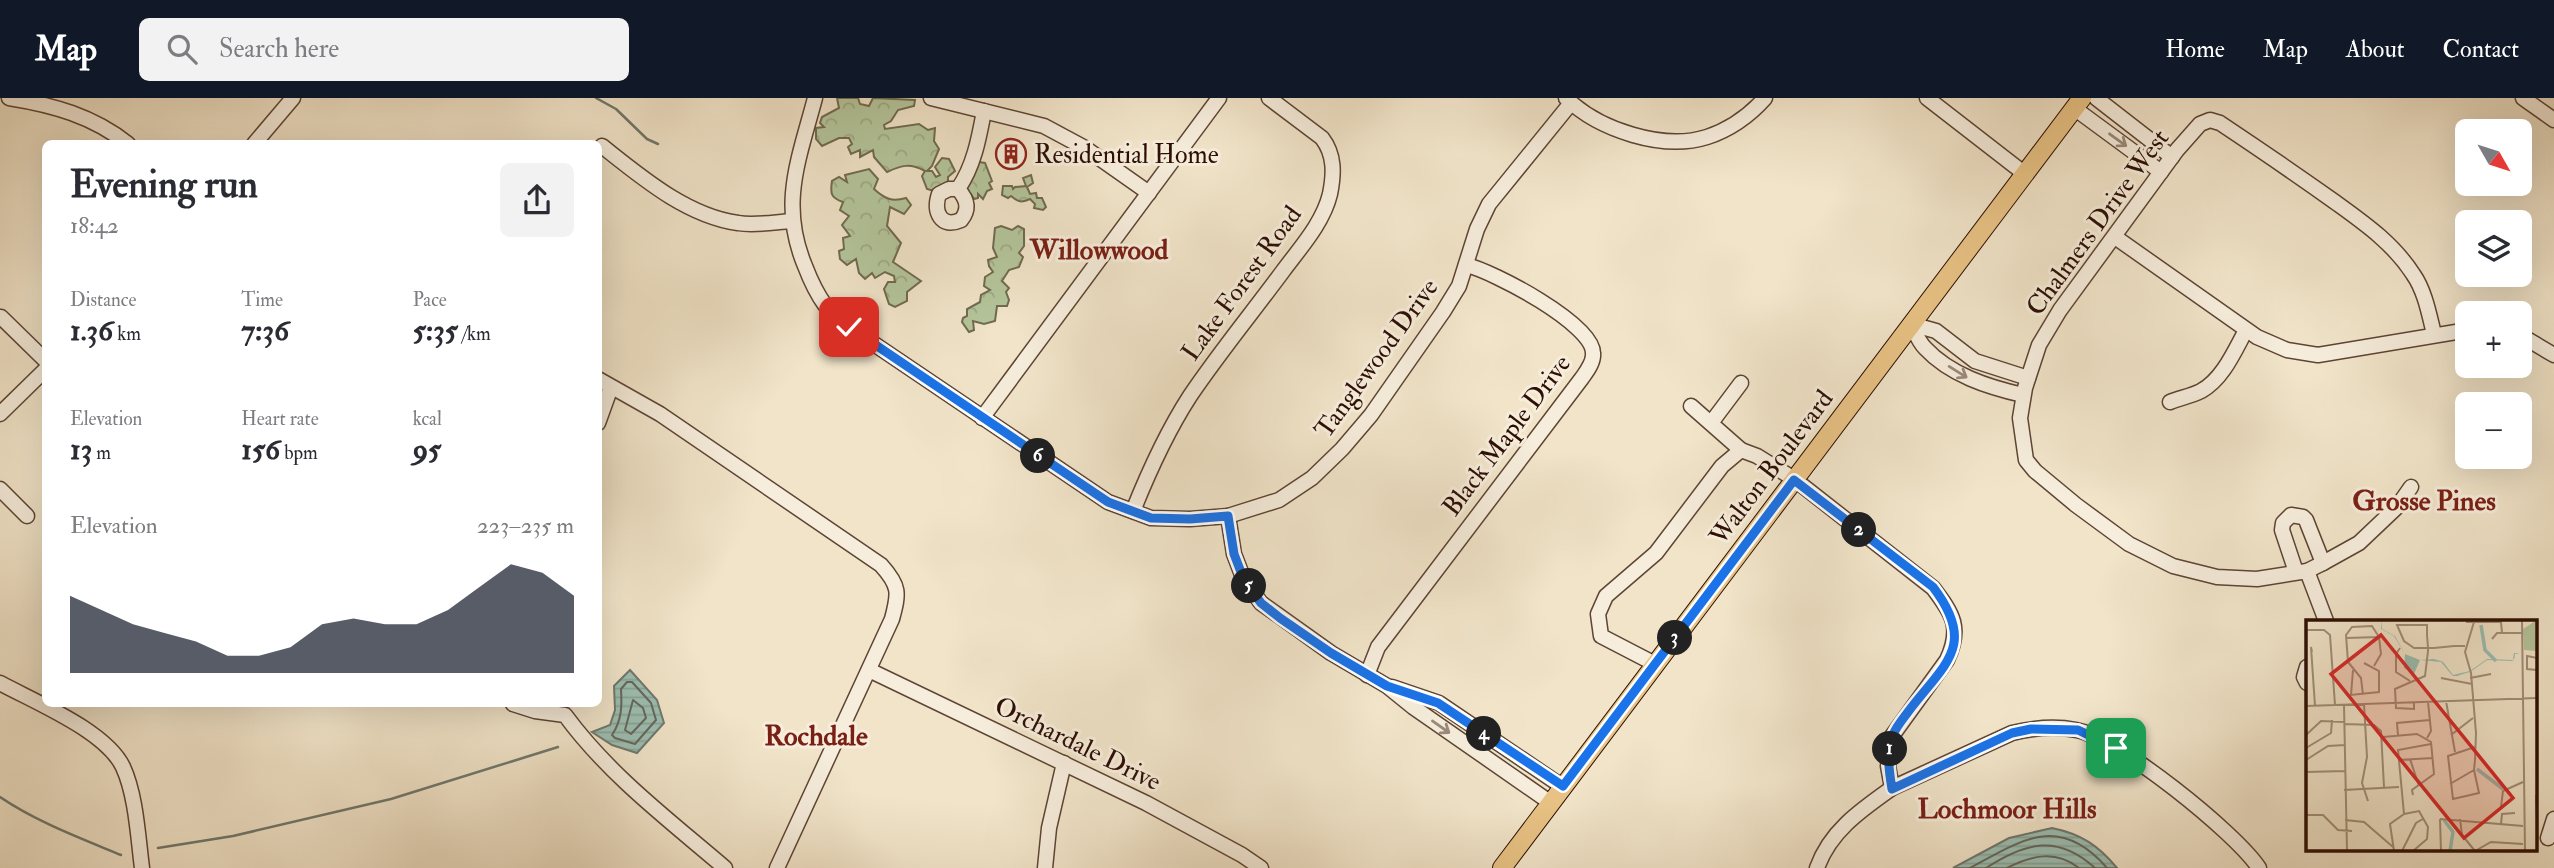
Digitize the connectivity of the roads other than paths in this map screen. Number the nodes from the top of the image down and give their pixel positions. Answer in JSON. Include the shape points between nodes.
{"nodes":[{"id":1,"x":9,"y":98,"type":"edge"},
{"id":2,"x":293,"y":98,"type":"edge"},
{"id":3,"x":815,"y":98,"type":"edge"},
{"id":4,"x":931,"y":98,"type":"edge"},
{"id":5,"x":1219,"y":98,"type":"edge"},
{"id":6,"x":1269,"y":98,"type":"edge"},
{"id":7,"x":1765,"y":98,"type":"edge"},
{"id":8,"x":1927,"y":98,"type":"edge"},
{"id":9,"x":2096,"y":98,"type":"edge"},
{"id":10,"x":2523,"y":98,"type":"edge"},
{"id":11,"x":1569,"y":100,"type":"edge"},
{"id":12,"x":2078,"y":103,"type":"edge"},
{"id":13,"x":984,"y":111,"type":"junction"},
{"id":14,"x":2554,"y":120,"type":"edge"},
{"id":15,"x":122,"y":140,"type":"edge"},
{"id":16,"x":257,"y":140,"type":"edge"},
{"id":17,"x":602,"y":146,"type":"dead end"},
{"id":18,"x":2172,"y":157,"type":"junction"},
{"id":19,"x":2161,"y":172,"type":"junction"},
{"id":20,"x":2025,"y":174,"type":"junction"},
{"id":21,"x":958,"y":189,"type":"dead end"},
{"id":22,"x":1149,"y":193,"type":"junction"},
{"id":23,"x":792,"y":221,"type":"junction"},
{"id":24,"x":2115,"y":237,"type":"junction"},
{"id":25,"x":1466,"y":265,"type":"junction"},
{"id":26,"x":1,"y":317,"type":"edge"},
{"id":27,"x":1911,"y":324,"type":"junction"},
{"id":28,"x":2246,"y":330,"type":"junction"},
{"id":29,"x":2455,"y":332,"type":"edge"},
{"id":30,"x":2434,"y":334,"type":"junction"},
{"id":31,"x":2532,"y":342,"type":"edge"},
{"id":32,"x":2554,"y":355,"type":"edge"},
{"id":33,"x":42,"y":357,"type":"edge"},
{"id":34,"x":42,"y":373,"type":"edge"},
{"id":35,"x":602,"y":381,"type":"edge"},
{"id":36,"x":1741,"y":383,"type":"dead end"},
{"id":37,"x":611,"y":387,"type":"junction"},
{"id":38,"x":2025,"y":387,"type":"junction"},
{"id":39,"x":2170,"y":402,"type":"dead end"},
{"id":40,"x":1690,"y":406,"type":"dead end"},
{"id":41,"x":602,"y":413,"type":"edge"},
{"id":42,"x":0,"y":414,"type":"edge"},
{"id":43,"x":982,"y":418,"type":"junction"},
{"id":44,"x":1712,"y":424,"type":"junction"},
{"id":45,"x":1741,"y":450,"type":"junction"},
{"id":46,"x":1794,"y":480,"type":"junction"},
{"id":47,"x":2411,"y":487,"type":"dead end"},
{"id":48,"x":0,"y":489,"type":"edge"},
{"id":49,"x":1133,"y":511,"type":"junction"},
{"id":50,"x":27,"y":516,"type":"dead end"},
{"id":51,"x":1228,"y":516,"type":"junction"},
{"id":52,"x":2323,"y":564,"type":"junction"},
{"id":53,"x":2301,"y":571,"type":"junction"},
{"id":54,"x":2326,"y":620,"type":"edge"},
{"id":55,"x":1655,"y":664,"type":"junction"},
{"id":56,"x":869,"y":670,"type":"junction"},
{"id":57,"x":1367,"y":676,"type":"junction"},
{"id":58,"x":0,"y":683,"type":"edge"},
{"id":59,"x":1387,"y":686,"type":"junction"},
{"id":60,"x":42,"y":706,"type":"edge"},
{"id":61,"x":44,"y":707,"type":"edge"},
{"id":62,"x":522,"y":707,"type":"edge"},
{"id":63,"x":561,"y":709,"type":"edge"},
{"id":64,"x":1065,"y":763,"type":"junction"},
{"id":65,"x":1563,"y":786,"type":"junction"},
{"id":66,"x":1892,"y":789,"type":"junction"},
{"id":67,"x":1551,"y":803,"type":"junction"},
{"id":68,"x":2554,"y":819,"type":"edge"},
{"id":69,"x":2545,"y":838,"type":"edge"},
{"id":70,"x":142,"y":868,"type":"edge"},
{"id":71,"x":725,"y":868,"type":"edge"},
{"id":72,"x":777,"y":868,"type":"edge"},
{"id":73,"x":1045,"y":868,"type":"edge"},
{"id":74,"x":1261,"y":868,"type":"edge"},
{"id":75,"x":1502,"y":868,"type":"edge"},
{"id":76,"x":1817,"y":868,"type":"edge"},
{"id":77,"x":2259,"y":868,"type":"edge"}],
"edges":[{"from":1,"to":15,"type":"street","via":[[82,115]]},
{"from":2,"to":16,"type":"street"},
{"from":3,"to":23,"type":"street","name":"Tanglewood Drive","via":[[793,186]]},
{"from":4,"to":13,"type":"street"},
{"from":5,"to":22,"type":"street"},
{"from":6,"to":49,"type":"street","name":"Lake Forest Road","via":[[1328,146],[1334,163],[1329,196],[1310,235],[1168,430]]},
{"from":7,"to":11,"type":"street","via":[[1732,126],[1683,142],[1635,137]]},
{"from":8,"to":20,"type":"street"},
{"from":9,"to":18,"type":"street"},
{"from":10,"to":14,"type":"street"},
{"from":11,"to":25,"type":"street","name":"Tanglewood Drive","via":[[1489,204]]},
{"from":12,"to":19,"type":"street","one_way":true},
{"from":12,"to":20,"type":"main road","name":"Walton Boulevard"},
{"from":13,"to":21,"type":"street","via":[[978,144]]},
{"from":13,"to":22,"type":"street","via":[[1066,136]]},
{"from":17,"to":23,"type":"street","via":[[686,205],[713,217],[740,224]]},
{"from":18,"to":19,"type":"street","name":"Chalmers Drive West"},
{"from":18,"to":30,"type":"street","name":"Chalmers Drive West","via":[[2200,124],[2220,123],[2372,229],[2397,252],[2415,276]]},
{"from":19,"to":24,"type":"street","name":"Chalmers Drive West"},
{"from":20,"to":27,"type":"main road","name":"Walton Boulevard"},
{"from":22,"to":43,"type":"street"},
{"from":23,"to":43,"type":"street","name":"Tanglewood Drive","via":[[801,257],[825,304],[849,327]]},
{"from":24,"to":28,"type":"street"},
{"from":24,"to":38,"type":"street","name":"Chalmers Drive West","via":[[2039,345]]},
{"from":25,"to":51,"type":"street","name":"Tanglewood Drive","via":[[1443,312],[1342,449],[1312,478],[1279,500]]},
{"from":25,"to":57,"type":"street","name":"Black Maple Drive","via":[[1504,279],[1562,316],[1590,342],[1594,353],[1583,378],[1378,647]]},
{"from":26,"to":33,"type":"street"},
{"from":27,"to":38,"type":"street","via":[[1936,331],[1975,361]]},
{"from":27,"to":46,"type":"main road","name":"Walton Boulevard"},
{"from":28,"to":30,"type":"street","via":[[2287,350],[2318,355]]},
{"from":28,"to":39,"type":"street","via":[[2212,382],[2202,391]]},
{"from":29,"to":30,"type":"street"},
{"from":31,"to":32,"type":"street"},
{"from":34,"to":42,"type":"street"},
{"from":35,"to":37,"type":"street"},
{"from":36,"to":44,"type":"street"},
{"from":37,"to":41,"type":"street"},
{"from":37,"to":56,"type":"street","via":[[727,459],[892,577],[898,597]]},
{"from":38,"to":53,"type":"street","name":"Chalmers Drive West","via":[[2020,418],[2026,460],[2129,544],[2174,566],[2217,577],[2257,579]]},
{"from":40,"to":44,"type":"street"},
{"from":43,"to":49,"type":"street","name":"Tanglewood Drive","via":[[1108,502]]},
{"from":44,"to":45,"type":"street"},
{"from":45,"to":46,"type":"street"},
{"from":45,"to":55,"type":"street","via":[[1722,466],[1656,553],[1606,596],[1598,614],[1601,636]]},
{"from":46,"to":55,"type":"main road","name":"Walton Boulevard"},
{"from":46,"to":66,"type":"street","via":[[1933,587],[1954,622],[1956,636],[1947,660],[1892,736],[1888,766]]},
{"from":47,"to":52,"type":"street","name":"Chalmers Drive West","via":[[2397,508],[2359,543]]},
{"from":48,"to":50,"type":"street"},
{"from":49,"to":51,"type":"street","name":"Tanglewood Drive","via":[[1151,518]]},
{"from":51,"to":57,"type":"street","via":[[1234,554],[1244,580],[1261,603]]},
{"from":52,"to":53,"type":"street","name":"Chalmers Drive West"},
{"from":52,"to":53,"type":"street","via":[[2306,520],[2291,515],[2282,530]]},
{"from":53,"to":54,"type":"street"},
{"from":55,"to":65,"type":"main road","name":"Walton Boulevard"},
{"from":56,"to":64,"type":"street","name":"Orchardale Drive"},
{"from":56,"to":72,"type":"street"},
{"from":57,"to":59,"type":"street"},
{"from":58,"to":60,"type":"street"},
{"from":59,"to":65,"type":"street","via":[[1438,703]]},
{"from":59,"to":67,"type":"street","one_way":true},
{"from":61,"to":70,"type":"street","via":[[94,734],[113,751],[128,784]]},
{"from":62,"to":63,"type":"street"},
{"from":63,"to":71,"type":"street","via":[[606,764]]},
{"from":64,"to":73,"type":"street","via":[[1049,828]]},
{"from":64,"to":74,"type":"street","name":"Orchardale Drive"},
{"from":65,"to":67,"type":"main road","name":"Walton Boulevard"},
{"from":66,"to":76,"type":"street","via":[[1856,813],[1823,851]]},
{"from":66,"to":77,"type":"street","via":[[2012,733],[2078,730],[2116,748],[2216,822]]},
{"from":67,"to":75,"type":"main road","name":"Walton Boulevard"},
{"from":68,"to":69,"type":"street"}]}
